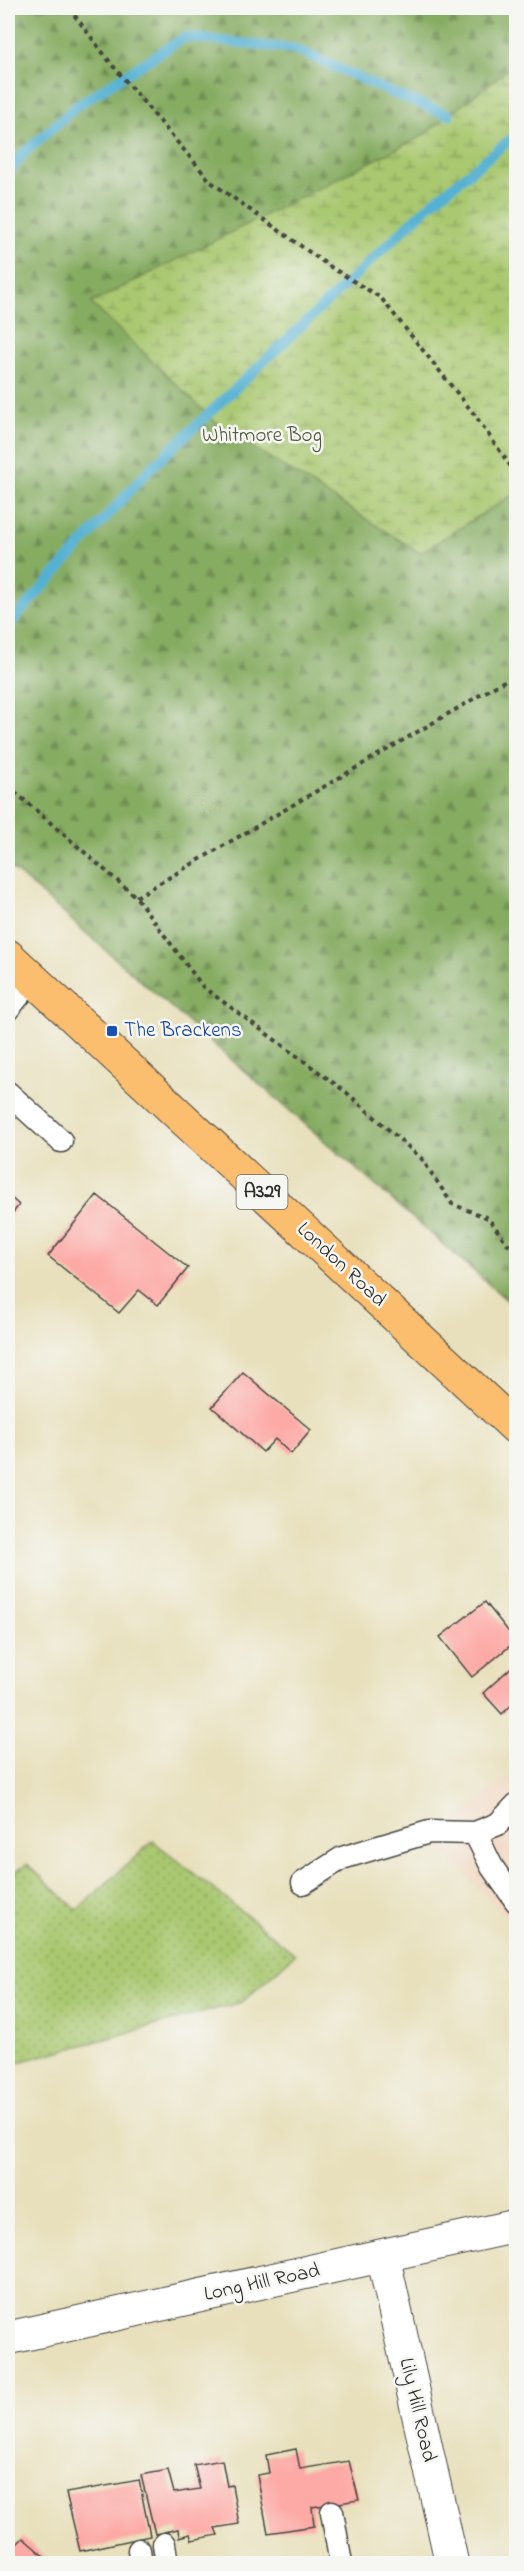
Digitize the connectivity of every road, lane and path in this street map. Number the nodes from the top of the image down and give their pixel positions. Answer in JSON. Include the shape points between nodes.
{"nodes":[{"id":1,"x":69,"y":8,"type":"edge"},
{"id":2,"x":82,"y":8,"type":"edge"},
{"id":3,"x":73,"y":13,"type":"junction"},
{"id":4,"x":516,"y":474,"type":"edge"},
{"id":5,"x":516,"y":674,"type":"edge"},
{"id":6,"x":8,"y":786,"type":"edge"},
{"id":7,"x":136,"y":897,"type":"junction"},
{"id":8,"x":8,"y":956,"type":"edge"},
{"id":9,"x":32,"y":980,"type":"junction"},
{"id":10,"x":8,"y":1009,"type":"edge"},
{"id":11,"x":8,"y":1093,"type":"edge"},
{"id":12,"x":61,"y":1141,"type":"dead end"},
{"id":13,"x":516,"y":1255,"type":"edge"},
{"id":14,"x":516,"y":1428,"type":"edge"},
{"id":15,"x":516,"y":1805,"type":"edge"},
{"id":16,"x":475,"y":1833,"type":"junction"},
{"id":17,"x":303,"y":1883,"type":"dead end"},
{"id":18,"x":516,"y":1901,"type":"edge"},
{"id":19,"x":516,"y":2226,"type":"edge"},
{"id":20,"x":383,"y":2256,"type":"junction"},
{"id":21,"x":8,"y":2338,"type":"edge"},
{"id":22,"x":332,"y":2512,"type":"dead end"},
{"id":23,"x":341,"y":2564,"type":"edge"},
{"id":24,"x":452,"y":2564,"type":"edge"}],
"edges":[{"from":1,"to":3,"type":"path"},
{"from":2,"to":3,"type":"path"},
{"from":3,"to":4,"type":"path","via":[[211,182],[381,298],[474,414]]},
{"from":5,"to":7,"type":"path"},
{"from":6,"to":7,"type":"path"},
{"from":7,"to":13,"type":"path","via":[[203,987],[346,1092],[422,1159],[452,1204],[488,1218]]},
{"from":8,"to":9,"type":"main road","name":"London Road","number":"A329"},
{"from":9,"to":10,"type":"lane"},
{"from":9,"to":14,"type":"main road","name":"London Road","number":"A329"},
{"from":11,"to":12,"type":"lane"},
{"from":15,"to":16,"type":"lane","via":[[498,1824]]},
{"from":16,"to":17,"type":"lane","via":[[429,1832],[342,1858]]},
{"from":16,"to":18,"type":"lane"},
{"from":19,"to":20,"type":"street","name":"Long Hill Road"},
{"from":20,"to":21,"type":"street","name":"Long Hill Road"},
{"from":20,"to":24,"type":"street","name":"Lily Hill Road"},
{"from":22,"to":23,"type":"lane"}]}
